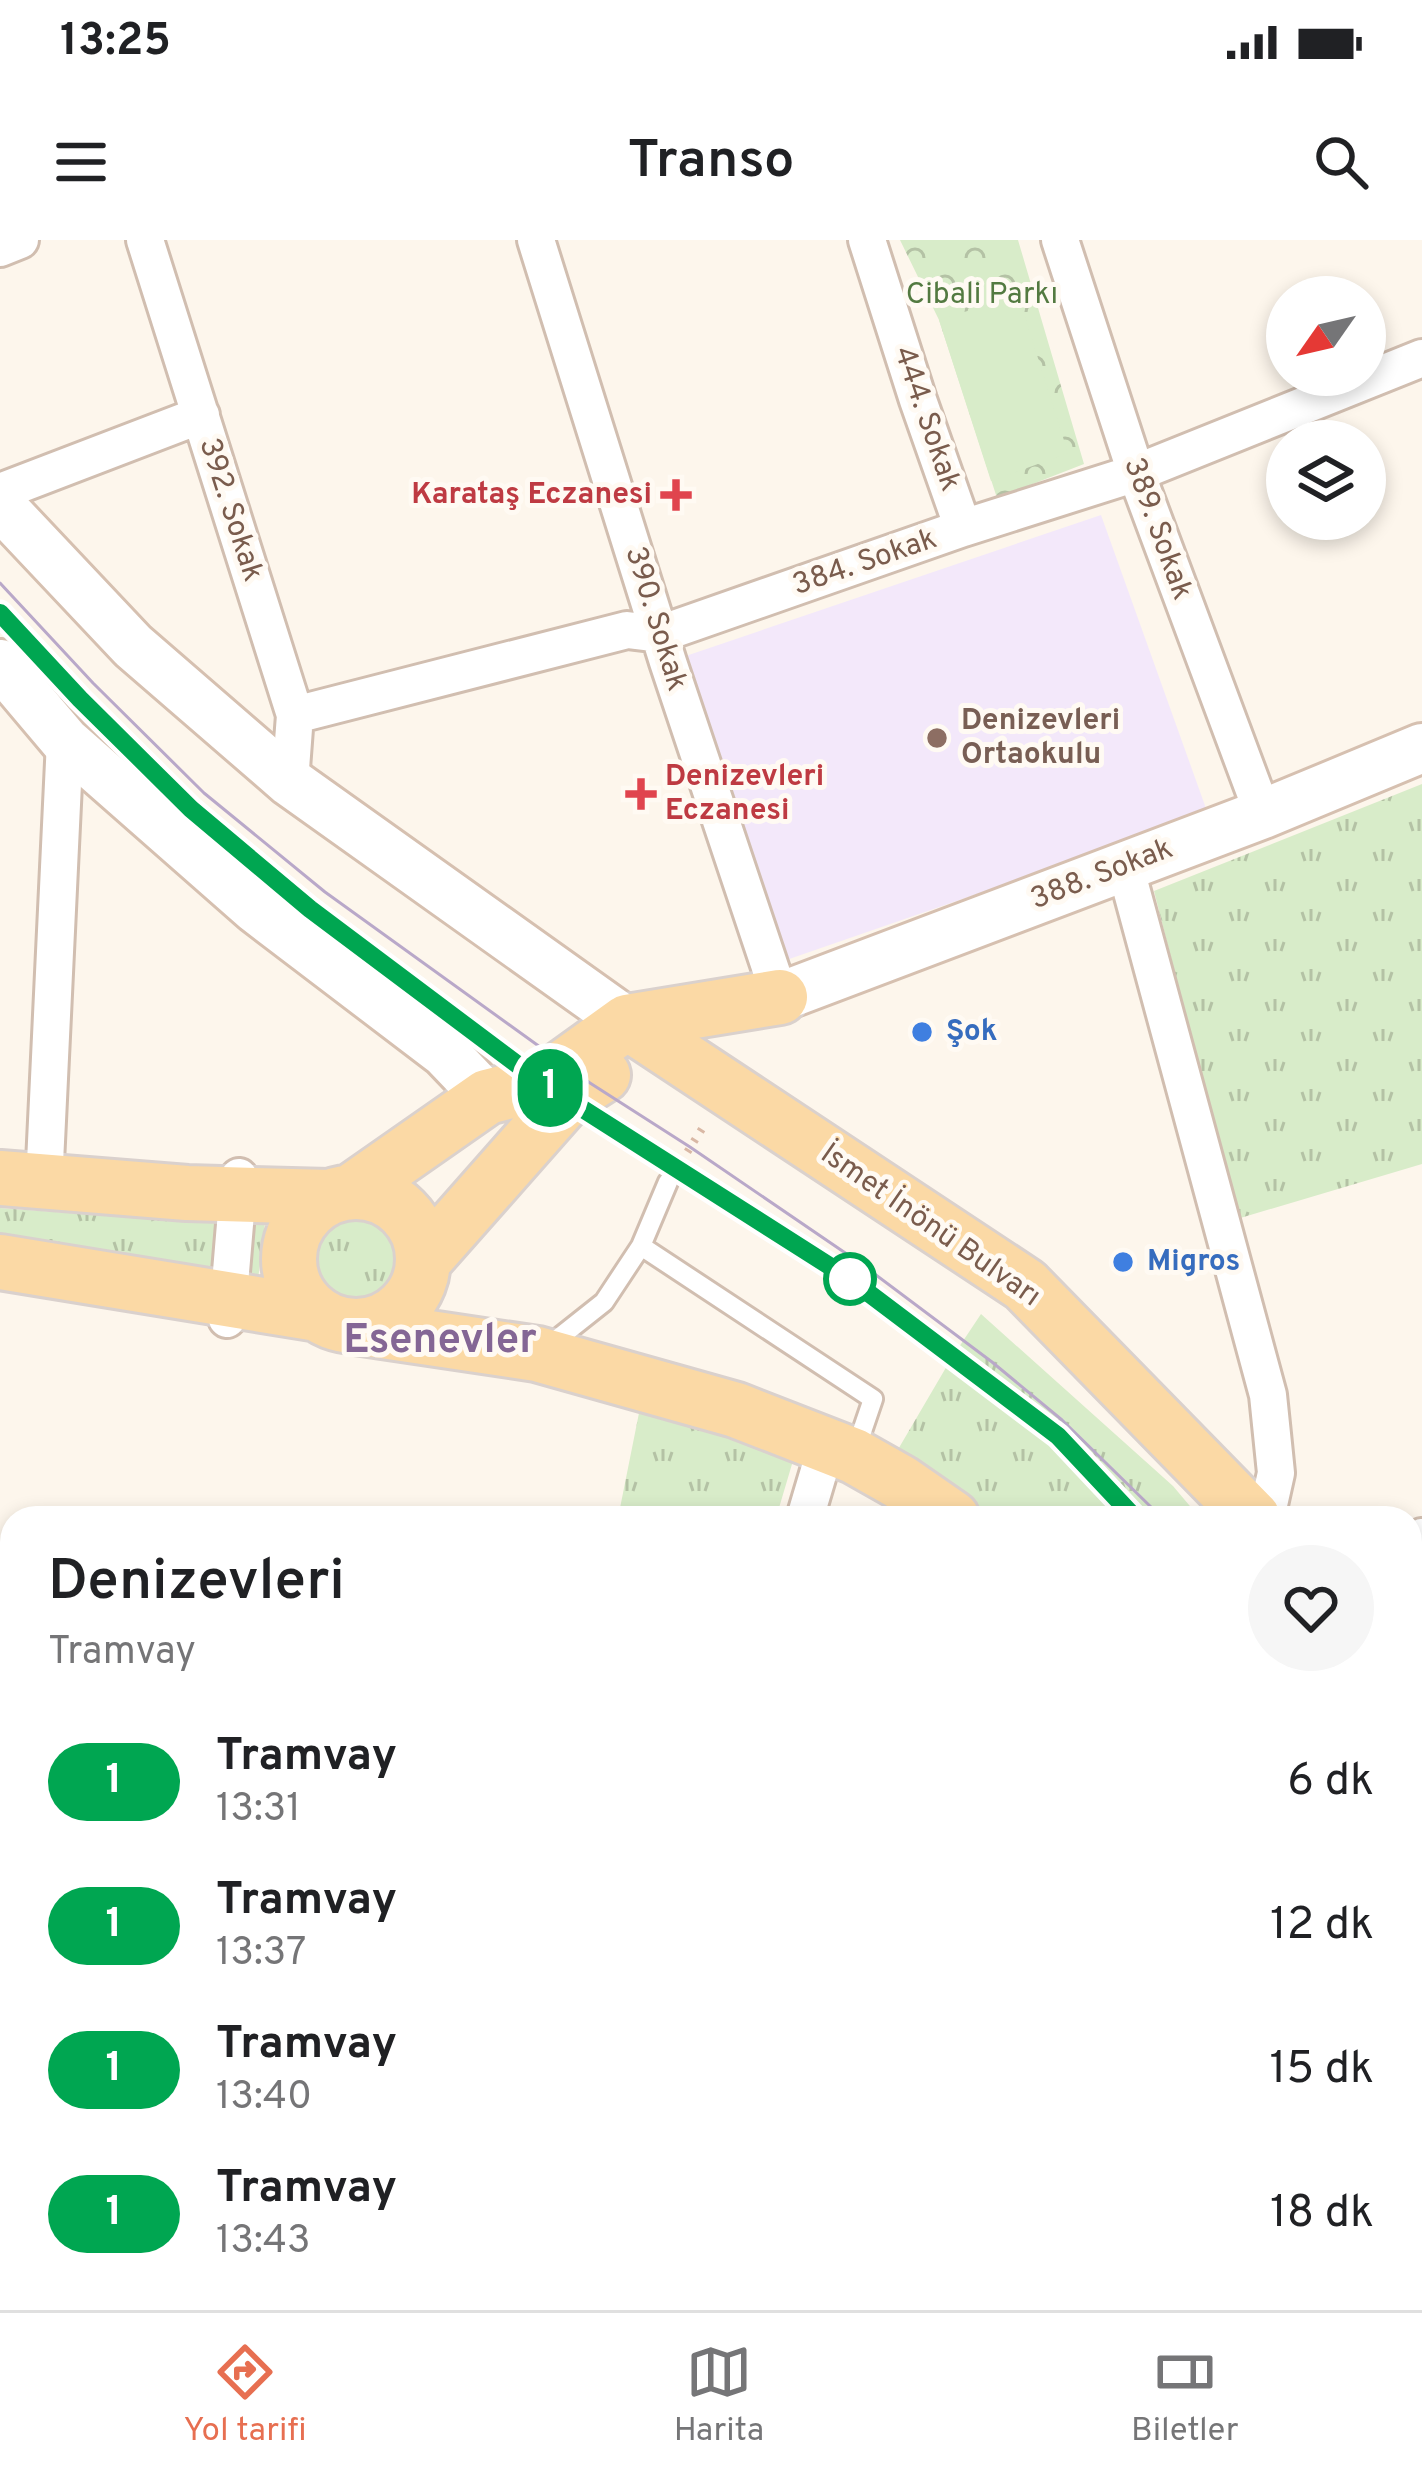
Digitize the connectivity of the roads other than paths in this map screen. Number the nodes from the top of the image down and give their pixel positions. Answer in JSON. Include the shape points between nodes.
{"nodes":[{"id":1,"x":20,"y":240,"type":"edge"},
{"id":2,"x":146,"y":240,"type":"edge"},
{"id":3,"x":536,"y":240,"type":"edge"},
{"id":4,"x":867,"y":240,"type":"edge"},
{"id":5,"x":1060,"y":240,"type":"edge"},
{"id":6,"x":0,"y":248,"type":"edge"},
{"id":7,"x":1422,"y":358,"type":"edge"},
{"id":8,"x":201,"y":415,"type":"junction"},
{"id":9,"x":1136,"y":473,"type":"junction"},
{"id":10,"x":0,"y":492,"type":"edge"},
{"id":11,"x":0,"y":505,"type":"edge"},
{"id":12,"x":963,"y":528,"type":"junction"},
{"id":13,"x":660,"y":634,"type":"junction"},
{"id":14,"x":0,"y":664,"type":"edge"},
{"id":15,"x":295,"y":715,"type":"junction"},
{"id":16,"x":65,"y":741,"type":"junction"},
{"id":17,"x":1422,"y":748,"type":"edge"},
{"id":18,"x":290,"y":782,"type":"junction"},
{"id":19,"x":1263,"y":814,"type":"junction"},
{"id":20,"x":1125,"y":866,"type":"junction"},
{"id":21,"x":780,"y":997,"type":"junction"},
{"id":22,"x":643,"y":1032,"type":"junction"},
{"id":23,"x":487,"y":1097,"type":"junction"},
{"id":24,"x":22,"y":1181,"type":"edge"},
{"id":25,"x":668,"y":1182,"type":"road end"},
{"id":26,"x":239,"y":1184,"type":"junction"},
{"id":27,"x":340,"y":1194,"type":"junction"},
{"id":28,"x":640,"y":1246,"type":"junction"},
{"id":29,"x":424,"y":1260,"type":"junction"},
{"id":30,"x":0,"y":1262,"type":"edge"},
{"id":31,"x":228,"y":1311,"type":"junction"},
{"id":32,"x":336,"y":1321,"type":"junction"},
{"id":33,"x":537,"y":1354,"type":"junction"},
{"id":34,"x":841,"y":1450,"type":"junction"},
{"id":35,"x":811,"y":1506,"type":"edge"},
{"id":36,"x":935,"y":1506,"type":"edge"},
{"id":37,"x":1241,"y":1506,"type":"edge"},
{"id":38,"x":1269,"y":1506,"type":"edge"}],
"edges":[{"from":1,"to":6,"type":"street"},
{"from":2,"to":8,"type":"street","name":"392. Sokak"},
{"from":3,"to":13,"type":"street","name":"390. Sokak"},
{"from":4,"to":12,"type":"street","name":"444. Sokak"},
{"from":5,"to":9,"type":"street","name":"389. Sokak"},
{"from":7,"to":9,"type":"street","name":"384. Sokak"},
{"from":8,"to":10,"type":"street"},
{"from":8,"to":15,"type":"street","name":"392. Sokak"},
{"from":9,"to":12,"type":"street","name":"384. Sokak"},
{"from":9,"to":19,"type":"street","name":"389. Sokak"},
{"from":11,"to":18,"type":"street","via":[[133,646]]},
{"from":12,"to":13,"type":"street","name":"384. Sokak"},
{"from":13,"to":15,"type":"street","name":"384. Sokak","via":[[627,630]]},
{"from":13,"to":21,"type":"street","name":"390. Sokak"},
{"from":14,"to":16,"type":"street"},
{"from":15,"to":18,"type":"street","name":"392. Sokak"},
{"from":16,"to":23,"type":"street","via":[[256,909],[445,1053]]},
{"from":16,"to":24,"type":"street"},
{"from":17,"to":19,"type":"street","name":"388. Sokak"},
{"from":18,"to":22,"type":"street"},
{"from":19,"to":20,"type":"street","name":"388. Sokak"},
{"from":20,"to":21,"type":"street","name":"388. Sokak"},
{"from":20,"to":38,"type":"street","via":[[1268,1395],[1276,1473]]},
{"from":21,"to":22,"type":"main road"},
{"from":22,"to":23,"type":"main road","via":[[542,1083]]},
{"from":22,"to":29,"type":"main road","via":[[567,1098]]},
{"from":22,"to":37,"type":"main road","name":"İsmet İnönü Bulvarı","via":[[1025,1285]]},
{"from":23,"to":27,"type":"main road"},
{"from":24,"to":26,"type":"main road"},
{"from":25,"to":28,"type":"lane"},
{"from":26,"to":27,"type":"main road"},
{"from":26,"to":31,"type":"street"},
{"from":27,"to":29,"type":"main road","via":[[394,1203],[410,1218]]},
{"from":27,"to":32,"type":"main road","via":[[299,1224],[289,1263],[303,1300]]},
{"from":28,"to":33,"type":"lane","via":[[604,1302]]},
{"from":28,"to":34,"type":"lane","via":[[873,1399]]},
{"from":29,"to":32,"type":"main road","via":[[404,1308],[382,1322]]},
{"from":30,"to":31,"type":"main road"},
{"from":31,"to":32,"type":"main road"},
{"from":32,"to":33,"type":"main road"},
{"from":33,"to":34,"type":"main road","via":[[736,1410]]},
{"from":34,"to":35,"type":"street"},
{"from":34,"to":36,"type":"main road"}]}
